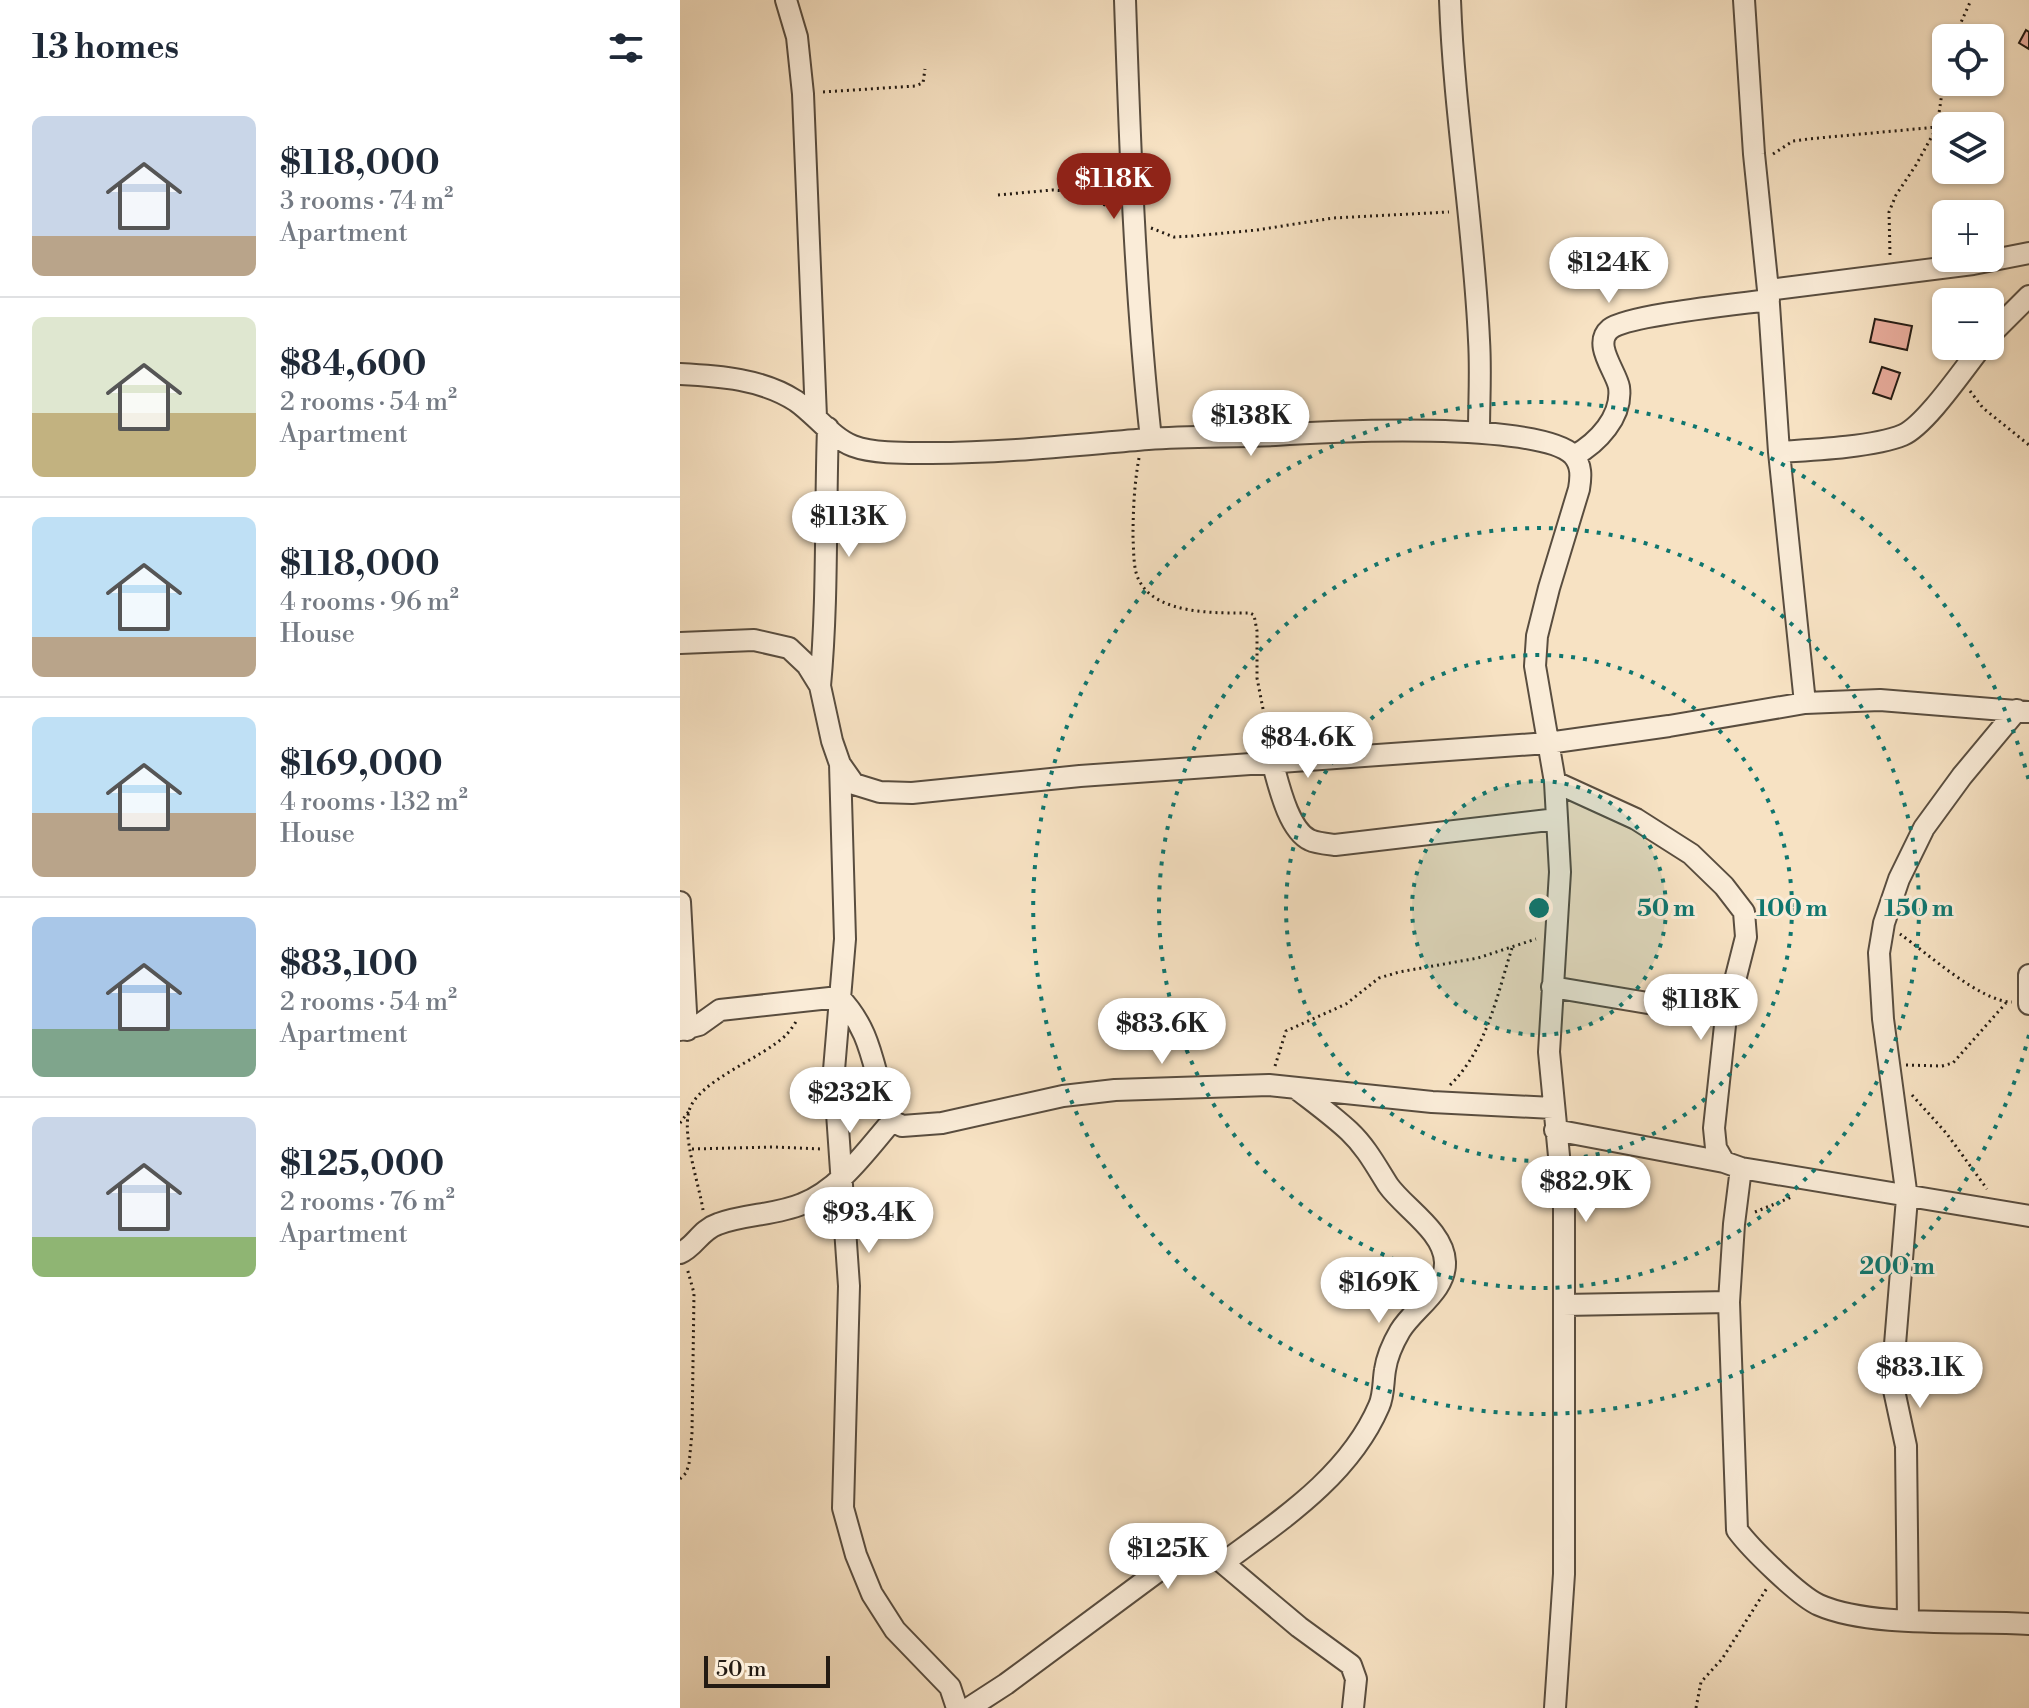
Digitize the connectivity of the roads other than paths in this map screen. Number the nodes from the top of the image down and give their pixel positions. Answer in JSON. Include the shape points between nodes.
{"nodes":[{"id":1,"x":786,"y":0,"type":"edge"},
{"id":2,"x":1125,"y":0,"type":"edge"},
{"id":3,"x":1450,"y":0,"type":"edge"},
{"id":4,"x":1744,"y":0,"type":"edge"},
{"id":5,"x":2029,"y":253,"type":"edge"},
{"id":6,"x":1768,"y":295,"type":"junction"},
{"id":7,"x":2029,"y":296,"type":"edge"},
{"id":8,"x":2004,"y":321,"type":"edge"},
{"id":9,"x":1971,"y":360,"type":"edge"},
{"id":10,"x":680,"y":374,"type":"edge"},
{"id":11,"x":822,"y":423,"type":"junction"},
{"id":12,"x":1479,"y":432,"type":"junction"},
{"id":13,"x":1147,"y":439,"type":"junction"},
{"id":14,"x":1779,"y":452,"type":"junction"},
{"id":15,"x":1574,"y":456,"type":"junction"},
{"id":16,"x":680,"y":643,"type":"edge"},
{"id":17,"x":820,"y":686,"type":"junction"},
{"id":18,"x":1805,"y":703,"type":"junction"},
{"id":19,"x":2023,"y":711,"type":"edge"},
{"id":20,"x":1548,"y":743,"type":"junction"},
{"id":21,"x":1272,"y":761,"type":"junction"},
{"id":22,"x":840,"y":764,"type":"junction"},
{"id":23,"x":1555,"y":782,"type":"junction"},
{"id":24,"x":1557,"y":819,"type":"junction"},
{"id":25,"x":680,"y":902,"type":"edge"},
{"id":26,"x":2029,"y":975,"type":"edge"},
{"id":27,"x":1552,"y":987,"type":"junction"},
{"id":28,"x":839,"y":997,"type":"junction"},
{"id":29,"x":2028,"y":1003,"type":"edge"},
{"id":30,"x":1726,"y":1016,"type":"junction"},
{"id":31,"x":684,"y":1030,"type":"edge"},
{"id":32,"x":1297,"y":1089,"type":"junction"},
{"id":33,"x":1553,"y":1108,"type":"junction"},
{"id":34,"x":892,"y":1121,"type":"junction"},
{"id":35,"x":1555,"y":1130,"type":"junction"},
{"id":36,"x":873,"y":1143,"type":"junction"},
{"id":37,"x":840,"y":1150,"type":"junction"},
{"id":38,"x":1732,"y":1165,"type":"junction"},
{"id":39,"x":843,"y":1178,"type":"junction"},
{"id":40,"x":1907,"y":1198,"type":"junction"},
{"id":41,"x":2029,"y":1216,"type":"edge"},
{"id":42,"x":683,"y":1259,"type":"edge"},
{"id":43,"x":1729,"y":1302,"type":"junction"},
{"id":44,"x":1564,"y":1305,"type":"junction"},
{"id":45,"x":1223,"y":1563,"type":"junction"},
{"id":46,"x":1908,"y":1620,"type":"junction"},
{"id":47,"x":2029,"y":1624,"type":"edge"},
{"id":48,"x":957,"y":1708,"type":"edge"},
{"id":49,"x":969,"y":1708,"type":"edge"},
{"id":50,"x":1353,"y":1708,"type":"edge"},
{"id":51,"x":1555,"y":1708,"type":"edge"}],
"edges":[{"from":1,"to":11,"type":"street","via":[[797,37],[803,94]]},
{"from":2,"to":13,"type":"street"},
{"from":3,"to":12,"type":"street","via":[[1480,342]]},
{"from":4,"to":6,"type":"street"},
{"from":5,"to":6,"type":"street"},
{"from":6,"to":14,"type":"street"},
{"from":6,"to":15,"type":"street","via":[[1631,321],[1609,330],[1605,353],[1618,384],[1617,405],[1602,434]]},
{"from":7,"to":8,"type":"street"},
{"from":9,"to":14,"type":"street","via":[[1924,419],[1904,435]]},
{"from":10,"to":11,"type":"street","via":[[760,384],[794,400]]},
{"from":11,"to":13,"type":"street","via":[[852,446],[898,453]]},
{"from":11,"to":17,"type":"street","via":[[827,566]]},
{"from":12,"to":13,"type":"street"},
{"from":12,"to":15,"type":"street","via":[[1534,439]]},
{"from":14,"to":18,"type":"street"},
{"from":15,"to":20,"type":"street","via":[[1582,475],[1537,636],[1535,666]]},
{"from":16,"to":17,"type":"street","via":[[772,642],[789,648]]},
{"from":17,"to":22,"type":"street"},
{"from":18,"to":19,"type":"street","via":[[1880,700]]},
{"from":18,"to":20,"type":"street"},
{"from":19,"to":40,"type":"street","via":[[1962,776],[1924,828],[1884,923],[1879,984]]},
{"from":20,"to":21,"type":"street"},
{"from":20,"to":23,"type":"street"},
{"from":21,"to":22,"type":"street","via":[[912,793],[854,784]]},
{"from":21,"to":24,"type":"street","via":[[1297,830],[1310,840],[1335,845]]},
{"from":22,"to":28,"type":"street","via":[[845,939]]},
{"from":23,"to":24,"type":"street"},
{"from":23,"to":30,"type":"street","via":[[1636,819],[1691,854],[1744,912],[1746,937]]},
{"from":24,"to":27,"type":"street","via":[[1559,931]]},
{"from":25,"to":31,"type":"street"},
{"from":26,"to":29,"type":"street"},
{"from":27,"to":30,"type":"street"},
{"from":27,"to":33,"type":"street"},
{"from":28,"to":31,"type":"street","via":[[720,1010]]},
{"from":28,"to":34,"type":"street","via":[[861,1025]]},
{"from":28,"to":37,"type":"street","via":[[834,1070]]},
{"from":30,"to":38,"type":"street","via":[[1714,1128],[1716,1148]]},
{"from":32,"to":33,"type":"street"},
{"from":32,"to":34,"type":"street","via":[[1269,1085],[1115,1090],[942,1123],[902,1126]]},
{"from":32,"to":45,"type":"street","via":[[1351,1133],[1441,1245],[1444,1275],[1396,1340],[1381,1402],[1355,1445],[1307,1499]]},
{"from":33,"to":35,"type":"street"},
{"from":34,"to":36,"type":"street"},
{"from":35,"to":38,"type":"street"},
{"from":35,"to":44,"type":"street","via":[[1564,1208]]},
{"from":36,"to":37,"type":"street"},
{"from":36,"to":39,"type":"street"},
{"from":37,"to":39,"type":"street"},
{"from":38,"to":40,"type":"street"},
{"from":38,"to":43,"type":"street"},
{"from":39,"to":42,"type":"street","via":[[802,1205],[707,1229]]},
{"from":39,"to":48,"type":"street","via":[[849,1286],[843,1508],[872,1594],[895,1630],[950,1687]]},
{"from":40,"to":41,"type":"street"},
{"from":40,"to":46,"type":"street","via":[[1892,1381],[1906,1446]]},
{"from":43,"to":44,"type":"street"},
{"from":43,"to":46,"type":"street","via":[[1737,1530],[1818,1605]]},
{"from":44,"to":51,"type":"street","via":[[1564,1574]]},
{"from":45,"to":49,"type":"street","via":[[1195,1551],[1183,1555]]},
{"from":45,"to":50,"type":"street","via":[[1351,1665],[1356,1679]]},
{"from":46,"to":47,"type":"street"}]}
